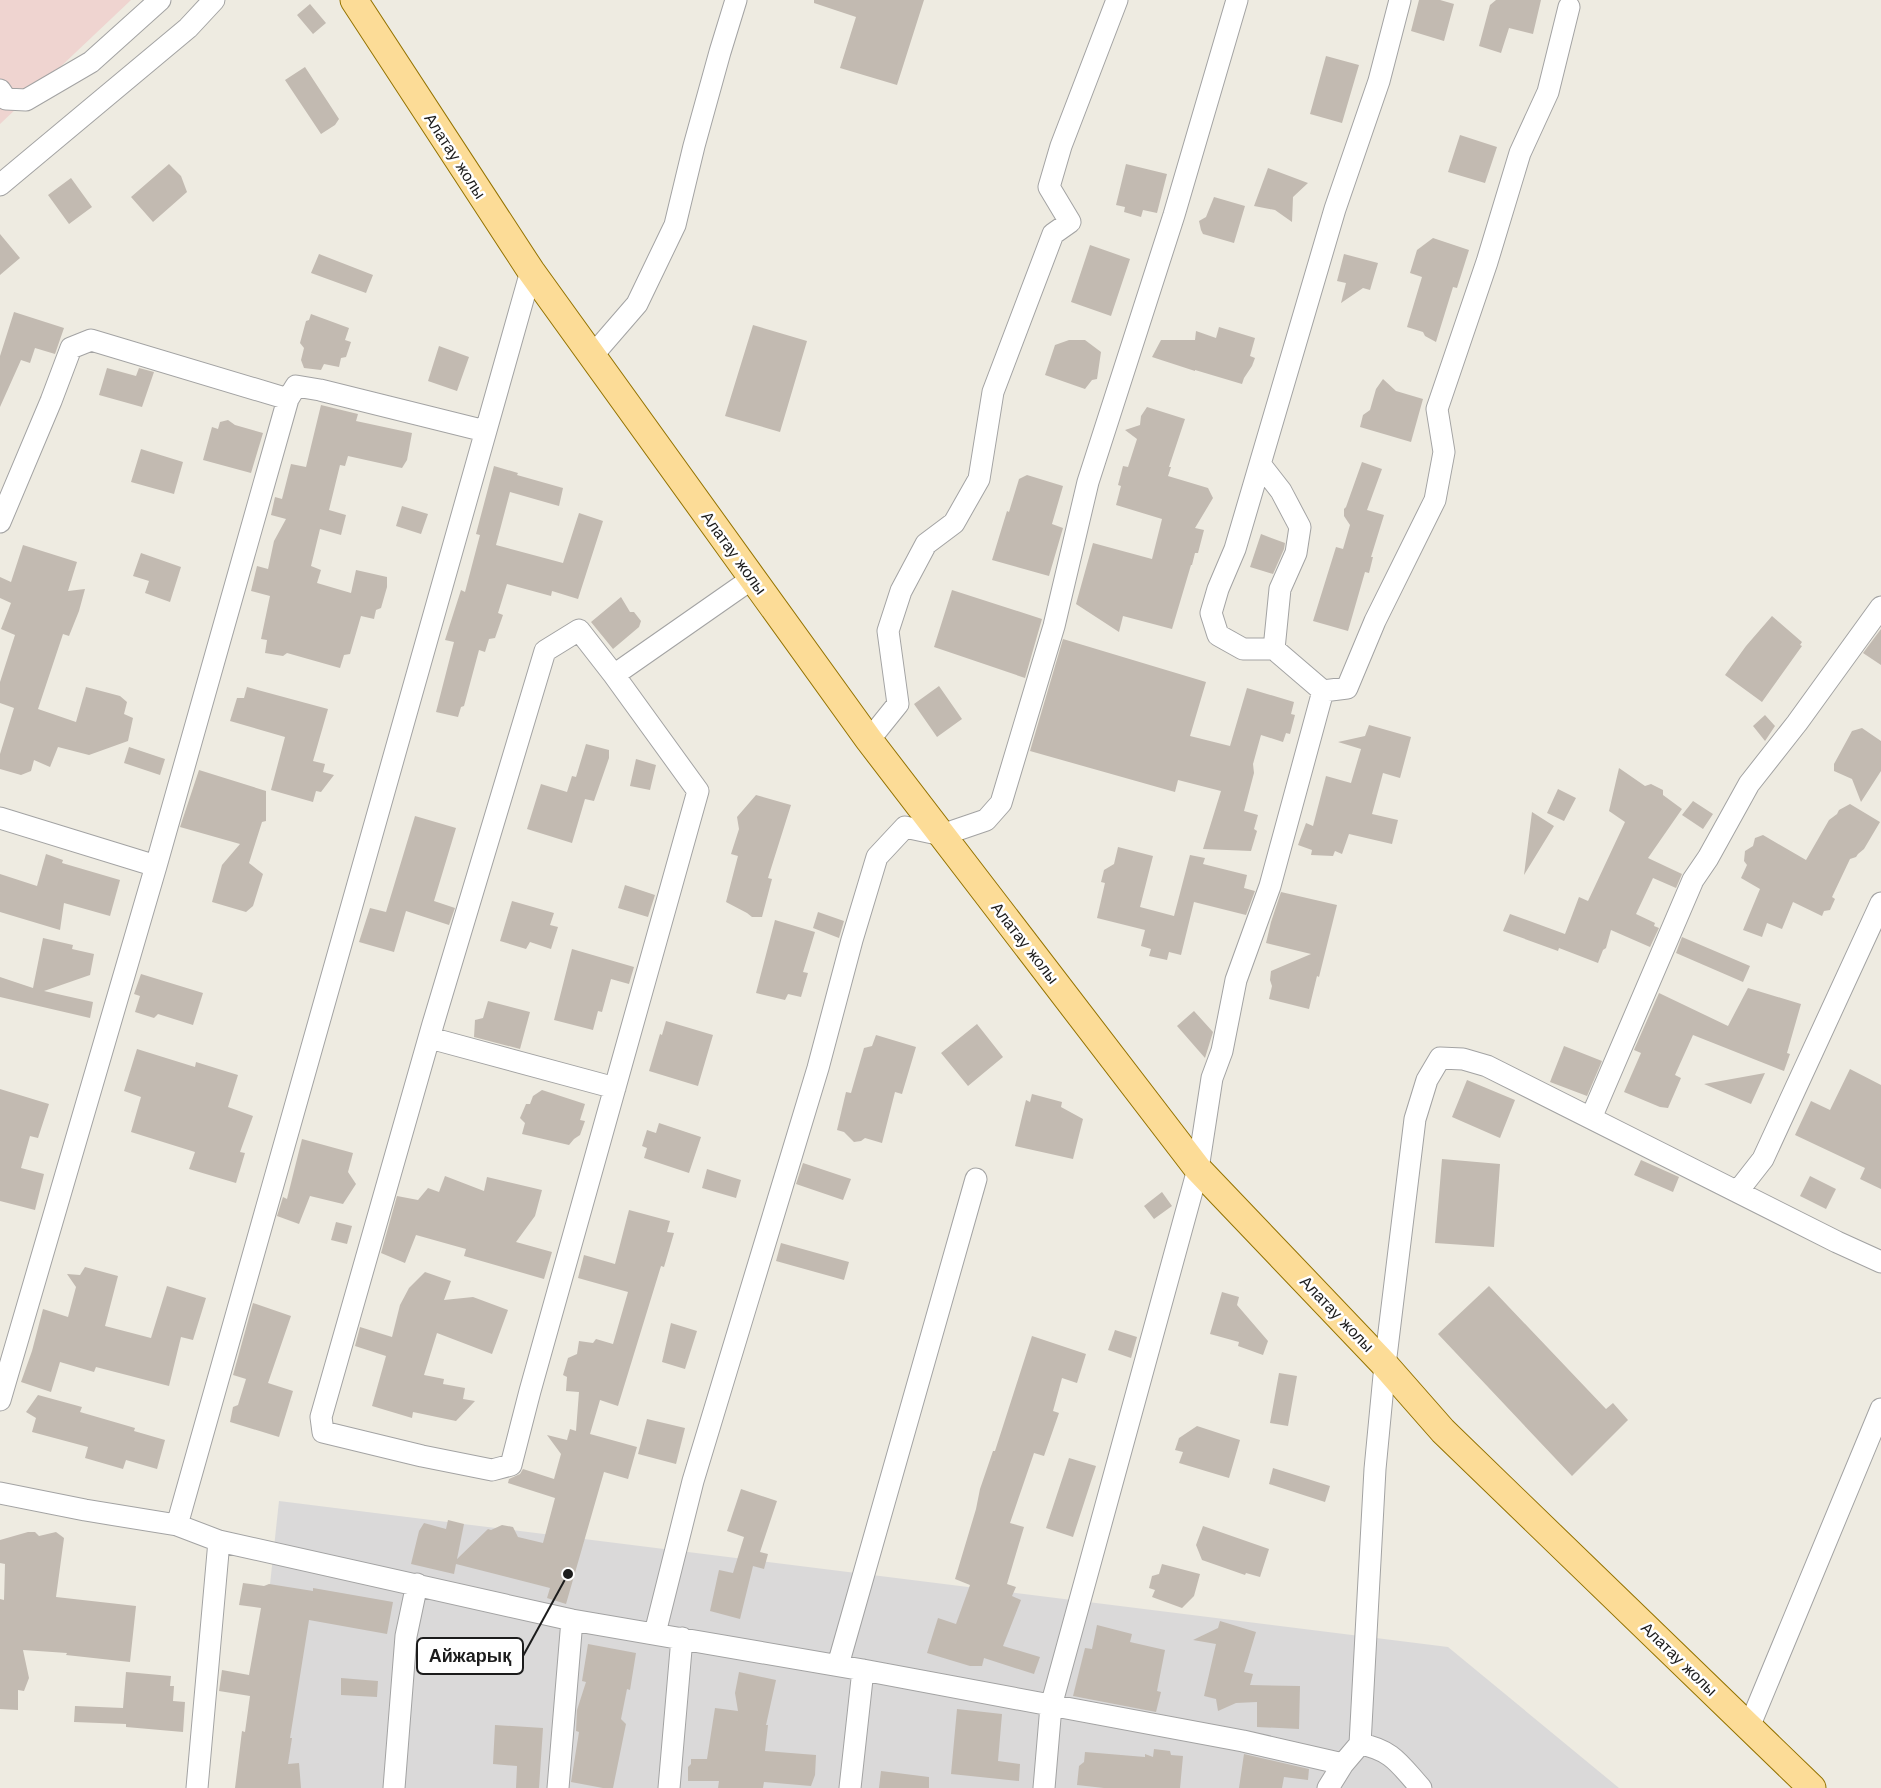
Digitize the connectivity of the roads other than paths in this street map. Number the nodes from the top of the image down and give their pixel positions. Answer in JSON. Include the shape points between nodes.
{"nodes":[{"id":1,"x":160,"y":0,"type":"edge"},
{"id":2,"x":214,"y":0,"type":"edge"},
{"id":3,"x":354,"y":0,"type":"edge"},
{"id":4,"x":736,"y":0,"type":"edge"},
{"id":5,"x":1117,"y":0,"type":"edge"},
{"id":6,"x":1237,"y":0,"type":"edge"},
{"id":7,"x":1400,"y":0,"type":"edge"},
{"id":8,"x":1569,"y":8,"type":"dead end"},
{"id":9,"x":0,"y":90,"type":"edge"},
{"id":10,"x":0,"y":185,"type":"edge"},
{"id":11,"x":531,"y":271,"type":"junction"},
{"id":12,"x":592,"y":356,"type":"junction"},
{"id":13,"x":288,"y":399,"type":"junction"},
{"id":14,"x":485,"y":431,"type":"junction"},
{"id":15,"x":1260,"y":464,"type":"junction"},
{"id":16,"x":0,"y":522,"type":"edge"},
{"id":17,"x":753,"y":578,"type":"junction"},
{"id":18,"x":1881,"y":607,"type":"edge"},
{"id":19,"x":1274,"y":650,"type":"junction"},
{"id":20,"x":614,"y":675,"type":"junction"},
{"id":21,"x":1323,"y":691,"type":"junction"},
{"id":22,"x":869,"y":740,"type":"junction"},
{"id":23,"x":0,"y":818,"type":"edge"},
{"id":24,"x":942,"y":835,"type":"junction"},
{"id":25,"x":156,"y":866,"type":"junction"},
{"id":26,"x":1881,"y":903,"type":"edge"},
{"id":27,"x":430,"y":1038,"type":"junction"},
{"id":28,"x":615,"y":1088,"type":"junction"},
{"id":29,"x":1591,"y":1118,"type":"junction"},
{"id":30,"x":1198,"y":1169,"type":"junction"},
{"id":31,"x":976,"y":1179,"type":"dead end"},
{"id":32,"x":1738,"y":1191,"type":"junction"},
{"id":33,"x":1881,"y":1262,"type":"edge"},
{"id":34,"x":1385,"y":1365,"type":"junction"},
{"id":35,"x":0,"y":1400,"type":"edge"},
{"id":36,"x":1881,"y":1409,"type":"edge"},
{"id":37,"x":0,"y":1493,"type":"edge"},
{"id":38,"x":177,"y":1525,"type":"junction"},
{"id":39,"x":219,"y":1541,"type":"junction"},
{"id":40,"x":417,"y":1584,"type":"junction"},
{"id":41,"x":572,"y":1620,"type":"junction"},
{"id":42,"x":655,"y":1633,"type":"junction"},
{"id":43,"x":682,"y":1638,"type":"junction"},
{"id":44,"x":837,"y":1665,"type":"junction"},
{"id":45,"x":863,"y":1670,"type":"junction"},
{"id":46,"x":1051,"y":1706,"type":"junction"},
{"id":47,"x":1749,"y":1727,"type":"junction"},
{"id":48,"x":1360,"y":1744,"type":"junction"},
{"id":49,"x":1343,"y":1764,"type":"junction"},
{"id":50,"x":197,"y":1788,"type":"edge"},
{"id":51,"x":394,"y":1788,"type":"edge"},
{"id":52,"x":558,"y":1788,"type":"edge"},
{"id":53,"x":669,"y":1788,"type":"edge"},
{"id":54,"x":850,"y":1788,"type":"edge"},
{"id":55,"x":1044,"y":1788,"type":"edge"},
{"id":56,"x":1328,"y":1788,"type":"edge"},
{"id":57,"x":1421,"y":1788,"type":"edge"},
{"id":58,"x":1812,"y":1788,"type":"edge"}],
"edges":[{"from":1,"to":9,"type":"street","via":[[91,62],[26,100],[6,99]]},
{"from":2,"to":10,"type":"street","via":[[188,28]]},
{"from":3,"to":11,"type":"main road","name":"Алатау жолы"},
{"from":4,"to":12,"type":"street","via":[[675,225],[637,304]]},
{"from":5,"to":22,"type":"street","via":[[1061,146],[1050,187],[1070,222],[1053,234],[993,393],[979,480],[954,523],[926,544],[901,591],[888,630],[898,704]]},
{"from":6,"to":24,"type":"street","via":[[1174,215],[1088,482],[1054,626],[1001,803],[986,820]]},
{"from":7,"to":15,"type":"street","via":[[1379,81],[1335,209]]},
{"from":8,"to":21,"type":"street","via":[[1548,92],[1520,153],[1437,409],[1444,452],[1435,500],[1375,621],[1347,688]]},
{"from":11,"to":12,"type":"main road","name":"Алатау жолы"},
{"from":11,"to":14,"type":"street"},
{"from":12,"to":17,"type":"main road","name":"Алатау жолы"},
{"from":13,"to":14,"type":"street","via":[[296,386]]},
{"from":13,"to":16,"type":"street","via":[[92,340],[71,348]]},
{"from":13,"to":25,"type":"street"},
{"from":14,"to":38,"type":"street"},
{"from":15,"to":19,"type":"street","via":[[1281,491],[1300,528],[1296,553],[1280,589]]},
{"from":15,"to":19,"type":"street","via":[[1211,613],[1218,635],[1244,649]]},
{"from":17,"to":20,"type":"street"},
{"from":17,"to":22,"type":"main road","name":"Алатау жолы"},
{"from":18,"to":29,"type":"street","via":[[1749,784],[1693,880]]},
{"from":19,"to":21,"type":"street"},
{"from":20,"to":27,"type":"street","via":[[579,630],[545,651]]},
{"from":20,"to":28,"type":"street","via":[[698,792]]},
{"from":21,"to":30,"type":"street","via":[[1270,886],[1236,980],[1222,1051],[1212,1078]]},
{"from":22,"to":24,"type":"main road","name":"Алатау жолы"},
{"from":23,"to":25,"type":"street"},
{"from":24,"to":30,"type":"main road","name":"Алатау жолы"},
{"from":24,"to":42,"type":"street","via":[[905,827],[877,857],[818,1068],[693,1481]]},
{"from":25,"to":35,"type":"street"},
{"from":26,"to":32,"type":"street","via":[[1763,1159]]},
{"from":27,"to":28,"type":"street"},
{"from":27,"to":28,"type":"street","via":[[321,1417],[323,1432],[492,1470],[511,1465]]},
{"from":29,"to":32,"type":"street"},
{"from":29,"to":34,"type":"street","via":[[1487,1066],[1440,1058],[1427,1080],[1415,1119]]},
{"from":30,"to":34,"type":"main road","name":"Алатау жолы"},
{"from":30,"to":46,"type":"street"},
{"from":31,"to":44,"type":"street"},
{"from":32,"to":33,"type":"street"},
{"from":34,"to":47,"type":"main road","name":"Алатау жолы","via":[[1443,1431]]},
{"from":34,"to":48,"type":"street","via":[[1374,1469]]},
{"from":36,"to":47,"type":"street"},
{"from":37,"to":38,"type":"street"},
{"from":38,"to":39,"type":"street"},
{"from":39,"to":40,"type":"street"},
{"from":39,"to":50,"type":"street"},
{"from":40,"to":41,"type":"street"},
{"from":40,"to":51,"type":"street","via":[[406,1636]]},
{"from":41,"to":42,"type":"street"},
{"from":41,"to":52,"type":"street"},
{"from":42,"to":43,"type":"street"},
{"from":43,"to":44,"type":"street"},
{"from":43,"to":53,"type":"street"},
{"from":44,"to":45,"type":"street"},
{"from":45,"to":46,"type":"street"},
{"from":45,"to":54,"type":"street"},
{"from":46,"to":49,"type":"street","via":[[1243,1741]]},
{"from":46,"to":55,"type":"street"},
{"from":47,"to":58,"type":"main road","name":"Алатау жолы"},
{"from":48,"to":49,"type":"street"},
{"from":48,"to":57,"type":"street","via":[[1391,1754]]},
{"from":49,"to":56,"type":"street"}]}
